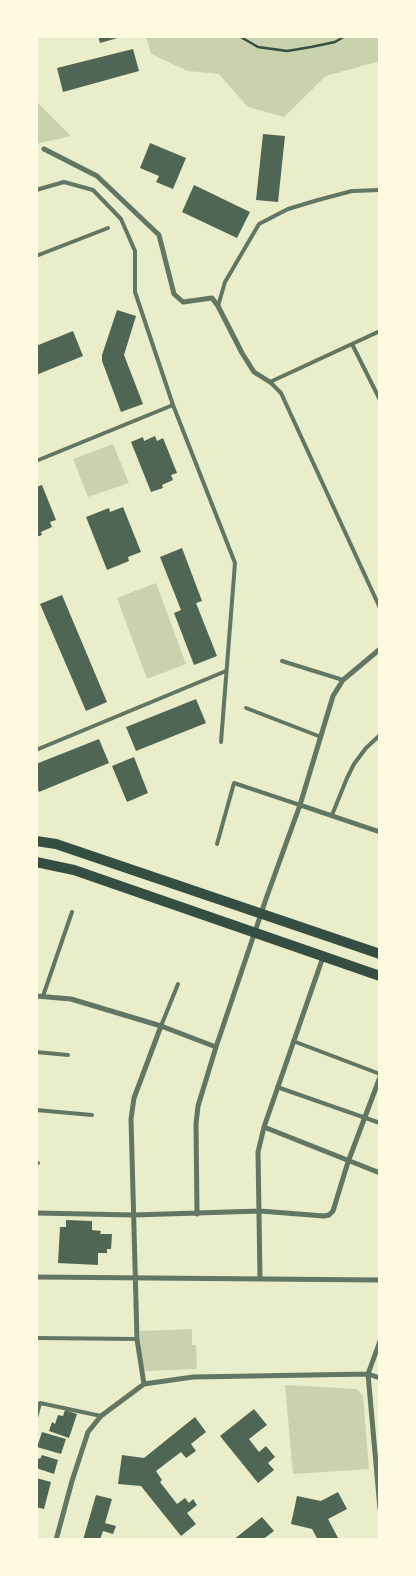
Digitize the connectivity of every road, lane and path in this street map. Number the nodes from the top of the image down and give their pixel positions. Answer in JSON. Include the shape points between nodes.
{"nodes":[{"id":1,"x":239,"y":36,"type":"edge"},
{"id":2,"x":346,"y":36,"type":"edge"},
{"id":3,"x":44,"y":149,"type":"dead end"},
{"id":4,"x":36,"y":190,"type":"edge"},
{"id":5,"x":380,"y":190,"type":"edge"},
{"id":6,"x":108,"y":228,"type":"dead end"},
{"id":7,"x":36,"y":256,"type":"edge"},
{"id":8,"x":218,"y":306,"type":"junction"},
{"id":9,"x":380,"y":331,"type":"edge"},
{"id":10,"x":352,"y":344,"type":"junction"},
{"id":11,"x":270,"y":382,"type":"junction"},
{"id":12,"x":380,"y":400,"type":"edge"},
{"id":13,"x":173,"y":406,"type":"junction"},
{"id":14,"x":36,"y":461,"type":"edge"},
{"id":15,"x":380,"y":608,"type":"edge"},
{"id":16,"x":380,"y":648,"type":"edge"},
{"id":17,"x":282,"y":661,"type":"dead end"},
{"id":18,"x":226,"y":671,"type":"junction"},
{"id":19,"x":343,"y":680,"type":"junction"},
{"id":20,"x":246,"y":708,"type":"dead end"},
{"id":21,"x":380,"y":735,"type":"edge"},
{"id":22,"x":321,"y":737,"type":"junction"},
{"id":23,"x":221,"y":742,"type":"dead end"},
{"id":24,"x":36,"y":750,"type":"edge"},
{"id":25,"x":300,"y":804,"type":"junction"},
{"id":26,"x":332,"y":815,"type":"junction"},
{"id":27,"x":380,"y":832,"type":"edge"},
{"id":28,"x":36,"y":841,"type":"edge"},
{"id":29,"x":217,"y":844,"type":"dead end"},
{"id":30,"x":36,"y":862,"type":"edge"},
{"id":31,"x":72,"y":912,"type":"dead end"},
{"id":32,"x":261,"y":913,"type":"junction"},
{"id":33,"x":254,"y":934,"type":"junction"},
{"id":34,"x":380,"y":954,"type":"edge"},
{"id":35,"x":323,"y":957,"type":"junction"},
{"id":36,"x":380,"y":976,"type":"edge"},
{"id":37,"x":178,"y":984,"type":"dead end"},
{"id":38,"x":36,"y":996,"type":"edge"},
{"id":39,"x":43,"y":996,"type":"junction"},
{"id":40,"x":161,"y":1026,"type":"junction"},
{"id":41,"x":294,"y":1041,"type":"junction"},
{"id":42,"x":216,"y":1047,"type":"junction"},
{"id":43,"x":36,"y":1052,"type":"edge"},
{"id":44,"x":68,"y":1055,"type":"dead end"},
{"id":45,"x":380,"y":1074,"type":"edge"},
{"id":46,"x":380,"y":1078,"type":"edge"},
{"id":47,"x":278,"y":1087,"type":"junction"},
{"id":48,"x":36,"y":1110,"type":"edge"},
{"id":49,"x":92,"y":1115,"type":"dead end"},
{"id":50,"x":366,"y":1118,"type":"junction"},
{"id":51,"x":380,"y":1123,"type":"edge"},
{"id":52,"x":264,"y":1127,"type":"junction"},
{"id":53,"x":348,"y":1162,"type":"junction"},
{"id":54,"x":380,"y":1173,"type":"edge"},
{"id":55,"x":260,"y":1211,"type":"junction"},
{"id":56,"x":36,"y":1213,"type":"edge"},
{"id":57,"x":197,"y":1214,"type":"junction"},
{"id":58,"x":134,"y":1215,"type":"junction"},
{"id":59,"x":36,"y":1277,"type":"edge"},
{"id":60,"x":260,"y":1278,"type":"junction"},
{"id":61,"x":136,"y":1279,"type":"junction"},
{"id":62,"x":380,"y":1280,"type":"edge"},
{"id":63,"x":36,"y":1338,"type":"edge"},
{"id":64,"x":137,"y":1339,"type":"junction"},
{"id":65,"x":380,"y":1341,"type":"edge"},
{"id":66,"x":368,"y":1374,"type":"junction"},
{"id":67,"x":380,"y":1378,"type":"edge"},
{"id":68,"x":144,"y":1384,"type":"junction"},
{"id":69,"x":101,"y":1416,"type":"junction"},
{"id":70,"x":36,"y":1418,"type":"edge"},
{"id":71,"x":378,"y":1482,"type":"edge"},
{"id":72,"x":380,"y":1509,"type":"edge"},
{"id":73,"x":56,"y":1540,"type":"edge"}],
"edges":[{"from":1,"to":2,"type":"path","via":[[258,47],[287,50],[334,42]]},
{"from":3,"to":8,"type":"street","via":[[97,176],[159,235],[174,294],[183,302],[212,298]]},
{"from":4,"to":13,"type":"lane","via":[[64,182],[93,190],[121,219],[135,251],[135,292]]},
{"from":5,"to":8,"type":"lane","via":[[352,191],[318,200],[288,209],[259,224],[225,282]]},
{"from":6,"to":7,"type":"lane"},
{"from":8,"to":11,"type":"street","via":[[254,372]]},
{"from":9,"to":10,"type":"lane"},
{"from":10,"to":11,"type":"lane"},
{"from":10,"to":12,"type":"lane"},
{"from":11,"to":15,"type":"lane","via":[[281,393]]},
{"from":13,"to":14,"type":"lane"},
{"from":13,"to":18,"type":"lane","via":[[236,563]]},
{"from":16,"to":19,"type":"street"},
{"from":17,"to":19,"type":"lane"},
{"from":18,"to":23,"type":"lane"},
{"from":18,"to":24,"type":"lane"},
{"from":19,"to":22,"type":"street","via":[[333,696]]},
{"from":20,"to":22,"type":"lane"},
{"from":21,"to":26,"type":"lane","via":[[354,764]]},
{"from":22,"to":25,"type":"street"},
{"from":25,"to":26,"type":"street"},
{"from":25,"to":29,"type":"lane","via":[[234,783]]},
{"from":25,"to":32,"type":"street"},
{"from":26,"to":27,"type":"street"},
{"from":28,"to":32,"type":"main road","via":[[56,844]]},
{"from":30,"to":33,"type":"main road","via":[[74,870]]},
{"from":31,"to":39,"type":"lane"},
{"from":32,"to":33,"type":"street"},
{"from":32,"to":34,"type":"main road"},
{"from":33,"to":35,"type":"main road"},
{"from":33,"to":42,"type":"street"},
{"from":35,"to":36,"type":"main road"},
{"from":35,"to":41,"type":"street"},
{"from":37,"to":40,"type":"lane"},
{"from":38,"to":39,"type":"street"},
{"from":39,"to":40,"type":"street","via":[[71,999]]},
{"from":40,"to":42,"type":"street"},
{"from":40,"to":58,"type":"street","via":[[134,1098],[131,1119]]},
{"from":41,"to":45,"type":"lane"},
{"from":41,"to":47,"type":"street"},
{"from":42,"to":57,"type":"street","via":[[198,1106]]},
{"from":43,"to":44,"type":"lane"},
{"from":46,"to":50,"type":"street"},
{"from":47,"to":50,"type":"lane"},
{"from":47,"to":52,"type":"street"},
{"from":48,"to":49,"type":"lane"},
{"from":50,"to":51,"type":"lane"},
{"from":50,"to":53,"type":"street"},
{"from":52,"to":53,"type":"street"},
{"from":52,"to":55,"type":"street","via":[[258,1152]]},
{"from":53,"to":54,"type":"street"},
{"from":53,"to":55,"type":"street","via":[[333,1211],[329,1214]]},
{"from":55,"to":57,"type":"street"},
{"from":55,"to":60,"type":"street"},
{"from":56,"to":58,"type":"street"},
{"from":57,"to":58,"type":"street"},
{"from":58,"to":61,"type":"street"},
{"from":59,"to":61,"type":"street"},
{"from":60,"to":61,"type":"street"},
{"from":60,"to":62,"type":"street"},
{"from":61,"to":64,"type":"street"},
{"from":63,"to":64,"type":"lane"},
{"from":64,"to":68,"type":"street"},
{"from":65,"to":66,"type":"street"},
{"from":66,"to":67,"type":"street"},
{"from":66,"to":68,"type":"street","via":[[193,1377]]},
{"from":66,"to":71,"type":"street"},
{"from":68,"to":69,"type":"street"},
{"from":69,"to":70,"type":"lane","via":[[40,1403]]},
{"from":69,"to":73,"type":"street","via":[[88,1432]]},
{"from":71,"to":72,"type":"street"}]}
